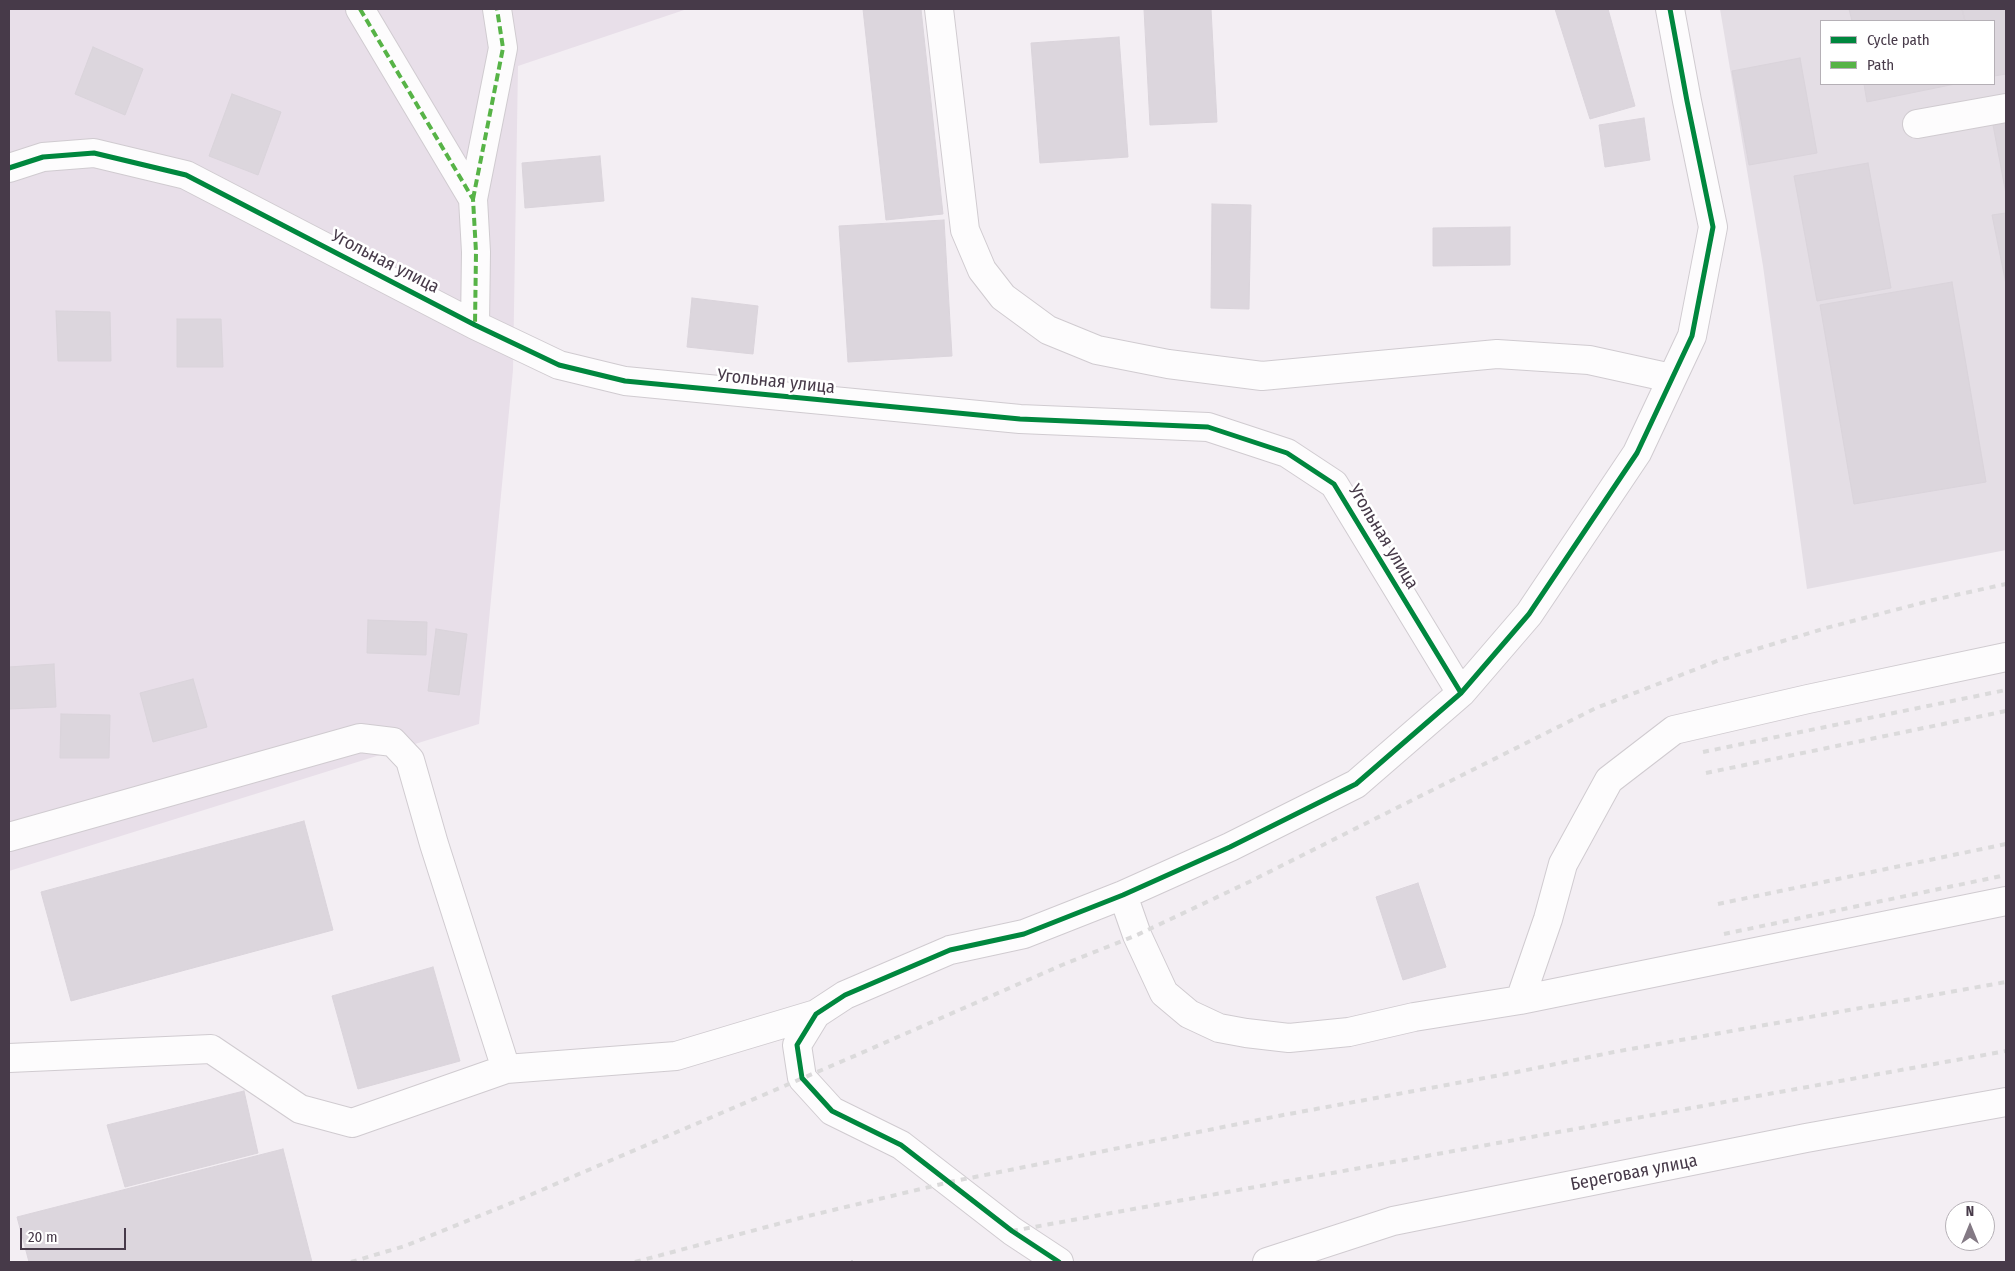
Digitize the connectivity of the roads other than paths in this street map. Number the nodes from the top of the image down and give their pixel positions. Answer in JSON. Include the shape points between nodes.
{"nodes":[{"id":1,"x":360,"y":9,"type":"edge"},
{"id":2,"x":497,"y":9,"type":"edge"},
{"id":3,"x":939,"y":9,"type":"edge"},
{"id":4,"x":1670,"y":9,"type":"edge"},
{"id":5,"x":2006,"y":108,"type":"edge"},
{"id":6,"x":1917,"y":124,"type":"dead end"},
{"id":7,"x":9,"y":168,"type":"edge"},
{"id":8,"x":473,"y":199,"type":"junction"},
{"id":9,"x":475,"y":325,"type":"junction"},
{"id":10,"x":1671,"y":378,"type":"junction"},
{"id":11,"x":2006,"y":658,"type":"edge"},
{"id":12,"x":1461,"y":693,"type":"junction"},
{"id":13,"x":9,"y":837,"type":"edge"},
{"id":14,"x":1123,"y":894,"type":"junction"},
{"id":15,"x":2006,"y":901,"type":"edge"},
{"id":16,"x":1520,"y":1000,"type":"junction"},
{"id":17,"x":816,"y":1014,"type":"junction"},
{"id":18,"x":9,"y":1058,"type":"edge"},
{"id":19,"x":506,"y":1070,"type":"junction"},
{"id":20,"x":2006,"y":1102,"type":"edge"},
{"id":21,"x":1059,"y":1262,"type":"edge"},
{"id":22,"x":1267,"y":1262,"type":"edge"}],
"edges":[{"from":1,"to":8,"type":"street"},
{"from":2,"to":8,"type":"street","via":[[503,48]]},
{"from":3,"to":10,"type":"street","via":[[965,230],[982,270],[1003,297],[1048,330],[1097,350],[1168,364],[1262,376],[1497,354],[1589,360]]},
{"from":4,"to":10,"type":"street","via":[[1714,227],[1692,336]]},
{"from":5,"to":6,"type":"street"},
{"from":7,"to":9,"type":"street","name":"Угольная улица","via":[[43,157],[94,153],[186,174]]},
{"from":8,"to":9,"type":"street"},
{"from":9,"to":12,"type":"street","name":"Угольная улица","via":[[559,365],[625,381],[1020,420],[1208,427],[1287,453],[1334,484]]},
{"from":10,"to":12,"type":"street","via":[[1637,453],[1529,614]]},
{"from":11,"to":16,"type":"street","via":[[1674,730],[1609,780],[1563,864],[1548,920]]},
{"from":12,"to":14,"type":"street","via":[[1356,784],[1230,847]]},
{"from":13,"to":19,"type":"street","via":[[360,738],[393,742],[410,760]]},
{"from":14,"to":16,"type":"street","via":[[1137,935],[1164,993],[1189,1014],[1219,1028],[1289,1038],[1350,1032],[1414,1017]]},
{"from":14,"to":17,"type":"street","via":[[1024,934],[950,950],[845,995]]},
{"from":15,"to":16,"type":"street"},
{"from":17,"to":19,"type":"street","via":[[676,1056]]},
{"from":17,"to":21,"type":"street","via":[[797,1045],[802,1078],[832,1111],[901,1145],[1012,1231]]},
{"from":18,"to":19,"type":"street","via":[[211,1049],[300,1109],[352,1124]]},
{"from":20,"to":22,"type":"street","name":"Береговая улица","via":[[1806,1138],[1393,1221]]}]}
